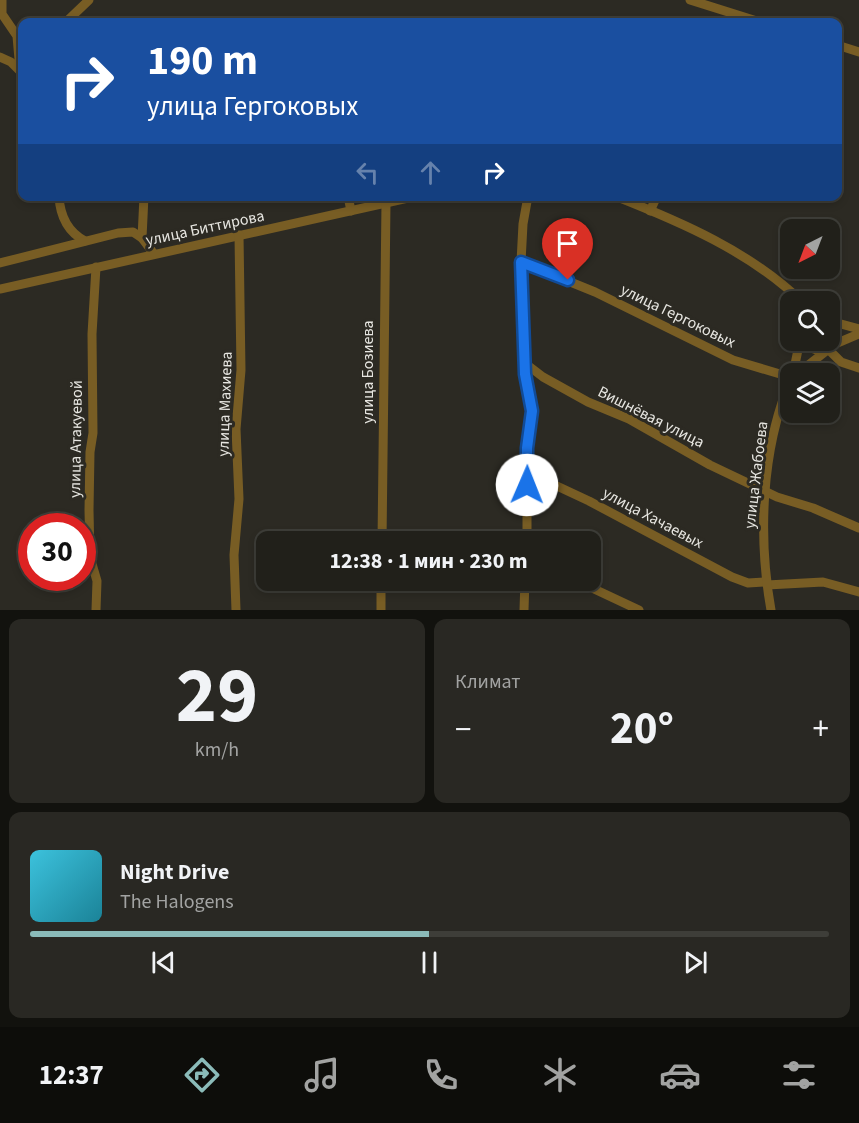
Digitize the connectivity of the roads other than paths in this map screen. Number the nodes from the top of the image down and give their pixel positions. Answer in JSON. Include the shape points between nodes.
{"nodes":[{"id":1,"x":2,"y":0,"type":"edge"},
{"id":2,"x":89,"y":0,"type":"edge"},
{"id":3,"x":690,"y":0,"type":"edge"},
{"id":4,"x":70,"y":18,"type":"edge"},
{"id":5,"x":747,"y":18,"type":"edge"},
{"id":6,"x":18,"y":43,"type":"edge"},
{"id":7,"x":842,"y":47,"type":"edge"},
{"id":8,"x":859,"y":52,"type":"edge"},
{"id":9,"x":0,"y":57,"type":"edge"},
{"id":10,"x":18,"y":68,"type":"edge"},
{"id":11,"x":60,"y":201,"type":"edge"},
{"id":12,"x":144,"y":201,"type":"edge"},
{"id":13,"x":349,"y":201,"type":"edge"},
{"id":14,"x":395,"y":201,"type":"edge"},
{"id":15,"x":527,"y":201,"type":"edge"},
{"id":16,"x":627,"y":201,"type":"edge"},
{"id":17,"x":655,"y":201,"type":"edge"},
{"id":18,"x":386,"y":203,"type":"junction"},
{"id":19,"x":351,"y":211,"type":"junction"},
{"id":20,"x":650,"y":211,"type":"junction"},
{"id":21,"x":239,"y":235,"type":"junction"},
{"id":22,"x":142,"y":238,"type":"junction"},
{"id":23,"x":85,"y":241,"type":"junction"},
{"id":24,"x":154,"y":254,"type":"junction"},
{"id":25,"x":521,"y":262,"type":"junction"},
{"id":26,"x":0,"y":263,"type":"edge"},
{"id":27,"x":96,"y":267,"type":"junction"},
{"id":28,"x":0,"y":289,"type":"edge"},
{"id":29,"x":791,"y":291,"type":"edge"},
{"id":30,"x":840,"y":324,"type":"edge"},
{"id":31,"x":859,"y":329,"type":"edge"},
{"id":32,"x":859,"y":334,"type":"edge"},
{"id":33,"x":840,"y":342,"type":"edge"},
{"id":34,"x":825,"y":351,"type":"edge"},
{"id":35,"x":834,"y":351,"type":"edge"},
{"id":36,"x":810,"y":363,"type":"edge"},
{"id":37,"x":526,"y":364,"type":"junction"},
{"id":38,"x":859,"y":368,"type":"edge"},
{"id":39,"x":780,"y":374,"type":"edge"},
{"id":40,"x":780,"y":414,"type":"edge"},
{"id":41,"x":527,"y":472,"type":"junction"},
{"id":42,"x":766,"y":491,"type":"junction"},
{"id":43,"x":859,"y":528,"type":"edge"},
{"id":44,"x":382,"y":531,"type":"edge"},
{"id":45,"x":527,"y":531,"type":"edge"},
{"id":46,"x":766,"y":583,"type":"junction"},
{"id":47,"x":381,"y":591,"type":"edge"},
{"id":48,"x":525,"y":591,"type":"edge"},
{"id":49,"x":598,"y":591,"type":"edge"},
{"id":50,"x":859,"y":592,"type":"edge"},
{"id":51,"x":96,"y":610,"type":"edge"},
{"id":52,"x":236,"y":610,"type":"edge"},
{"id":53,"x":381,"y":610,"type":"edge"},
{"id":54,"x":524,"y":610,"type":"edge"},
{"id":55,"x":639,"y":610,"type":"edge"},
{"id":56,"x":771,"y":610,"type":"edge"}],
"edges":[{"from":1,"to":6,"type":"street","via":[[2,14]]},
{"from":2,"to":4,"type":"street"},
{"from":3,"to":5,"type":"street"},
{"from":7,"to":8,"type":"street"},
{"from":9,"to":10,"type":"street"},
{"from":11,"to":23,"type":"street","via":[[68,226]]},
{"from":12,"to":22,"type":"street"},
{"from":13,"to":19,"type":"street"},
{"from":14,"to":18,"type":"street","name":"улица Биттирова"},
{"from":15,"to":25,"type":"street"},
{"from":16,"to":20,"type":"street"},
{"from":17,"to":20,"type":"street"},
{"from":18,"to":19,"type":"street","name":"улица Биттирова"},
{"from":18,"to":44,"type":"street","name":"улица Бозиева"},
{"from":19,"to":21,"type":"street","name":"улица Биттирова"},
{"from":20,"to":29,"type":"street","via":[[730,249],[766,270]]},
{"from":21,"to":24,"type":"street","name":"улица Биттирова"},
{"from":21,"to":52,"type":"street","name":"улица Махиева","via":[[241,370],[236,429]]},
{"from":22,"to":23,"type":"street","via":[[133,232]]},
{"from":22,"to":24,"type":"street"},
{"from":23,"to":26,"type":"street"},
{"from":24,"to":27,"type":"street","name":"улица Биттирова"},
{"from":25,"to":37,"type":"street"},
{"from":25,"to":39,"type":"street","name":"улица Гергоковых","via":[[596,292],[734,360]]},
{"from":27,"to":28,"type":"street","name":"улица Биттирова"},
{"from":27,"to":51,"type":"street","name":"улица Атакуевой","via":[[89,510]]},
{"from":30,"to":31,"type":"street"},
{"from":32,"to":33,"type":"street"},
{"from":34,"to":36,"type":"street"},
{"from":35,"to":38,"type":"street","via":[[841,362]]},
{"from":37,"to":41,"type":"street","via":[[532,411]]},
{"from":37,"to":42,"type":"street","name":"Вишнёвая улица","via":[[588,402]]},
{"from":40,"to":42,"type":"street","name":"улица Жабоева"},
{"from":41,"to":45,"type":"street"},
{"from":41,"to":46,"type":"street","name":"улица Хачаевых","via":[[732,577],[748,583]]},
{"from":42,"to":43,"type":"street","name":"Вишнёвая улица"},
{"from":42,"to":46,"type":"street","name":"улица Жабоева"},
{"from":46,"to":50,"type":"street","name":"улица Хачаевых","via":[[823,582]]},
{"from":46,"to":56,"type":"street","name":"улица Жабоева"},
{"from":47,"to":53,"type":"street"},
{"from":48,"to":54,"type":"street"},
{"from":49,"to":55,"type":"street"}]}
